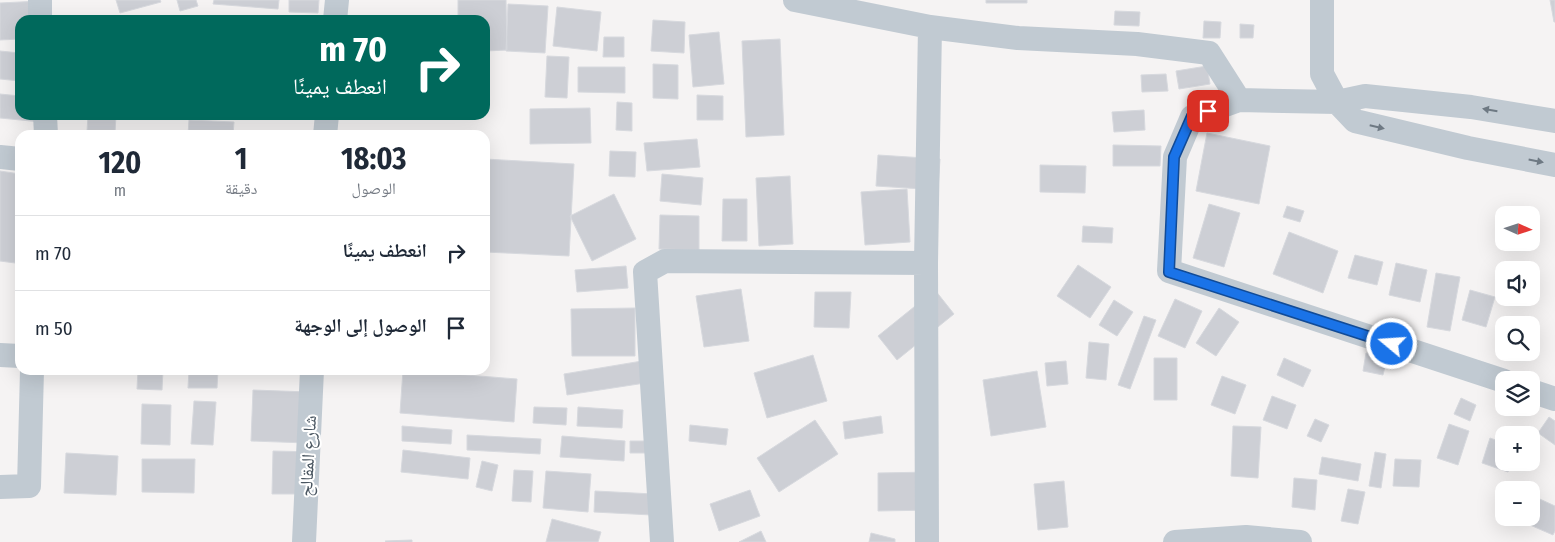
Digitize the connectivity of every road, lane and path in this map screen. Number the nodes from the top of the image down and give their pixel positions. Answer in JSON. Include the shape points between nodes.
{"nodes":[{"id":1,"x":40,"y":0,"type":"edge"},
{"id":2,"x":336,"y":0,"type":"edge"},
{"id":3,"x":795,"y":0,"type":"edge"},
{"id":4,"x":1322,"y":0,"type":"edge"},
{"id":5,"x":40,"y":15,"type":"edge"},
{"id":6,"x":335,"y":15,"type":"edge"},
{"id":7,"x":930,"y":27,"type":"junction"},
{"id":8,"x":1239,"y":100,"type":"junction"},
{"id":9,"x":1337,"y":102,"type":"junction"},
{"id":10,"x":1555,"y":121,"type":"edge"},
{"id":11,"x":0,"y":156,"type":"edge"},
{"id":12,"x":15,"y":158,"type":"edge"},
{"id":13,"x":1555,"y":165,"type":"edge"},
{"id":14,"x":926,"y":263,"type":"junction"},
{"id":15,"x":0,"y":355,"type":"edge"},
{"id":16,"x":15,"y":356,"type":"edge"},
{"id":17,"x":32,"y":375,"type":"edge"},
{"id":18,"x":312,"y":375,"type":"edge"},
{"id":19,"x":1495,"y":378,"type":"edge"},
{"id":20,"x":1540,"y":394,"type":"edge"},
{"id":21,"x":1555,"y":399,"type":"edge"},
{"id":22,"x":0,"y":487,"type":"edge"},
{"id":23,"x":304,"y":542,"type":"edge"},
{"id":24,"x":662,"y":542,"type":"edge"},
{"id":25,"x":926,"y":542,"type":"edge"},
{"id":26,"x":1175,"y":542,"type":"edge"},
{"id":27,"x":1300,"y":542,"type":"edge"}],
"edges":[{"from":1,"to":5,"type":"street"},
{"from":2,"to":6,"type":"street"},
{"from":3,"to":7,"type":"street"},
{"from":4,"to":9,"type":"street","via":[[1322,74]]},
{"from":7,"to":8,"type":"street","via":[[1018,38],[1137,44],[1209,53]]},
{"from":7,"to":14,"type":"street"},
{"from":8,"to":9,"type":"street"},
{"from":8,"to":19,"type":"street","via":[[1192,116],[1174,157],[1169,272]]},
{"from":10,"to":9,"type":"street","one_way":true,"via":[[1471,107],[1365,96]]},
{"from":9,"to":13,"type":"street","one_way":true,"via":[[1355,122]]},
{"from":11,"to":12,"type":"street"},
{"from":14,"to":24,"type":"street","via":[[665,261],[645,272]]},
{"from":14,"to":25,"type":"street"},
{"from":15,"to":16,"type":"street"},
{"from":17,"to":22,"type":"street","via":[[29,486]]},
{"from":18,"to":23,"type":"street","name":"شارع المقالح"},
{"from":20,"to":21,"type":"street"},
{"from":26,"to":27,"type":"street","via":[[1246,537]]}]}
